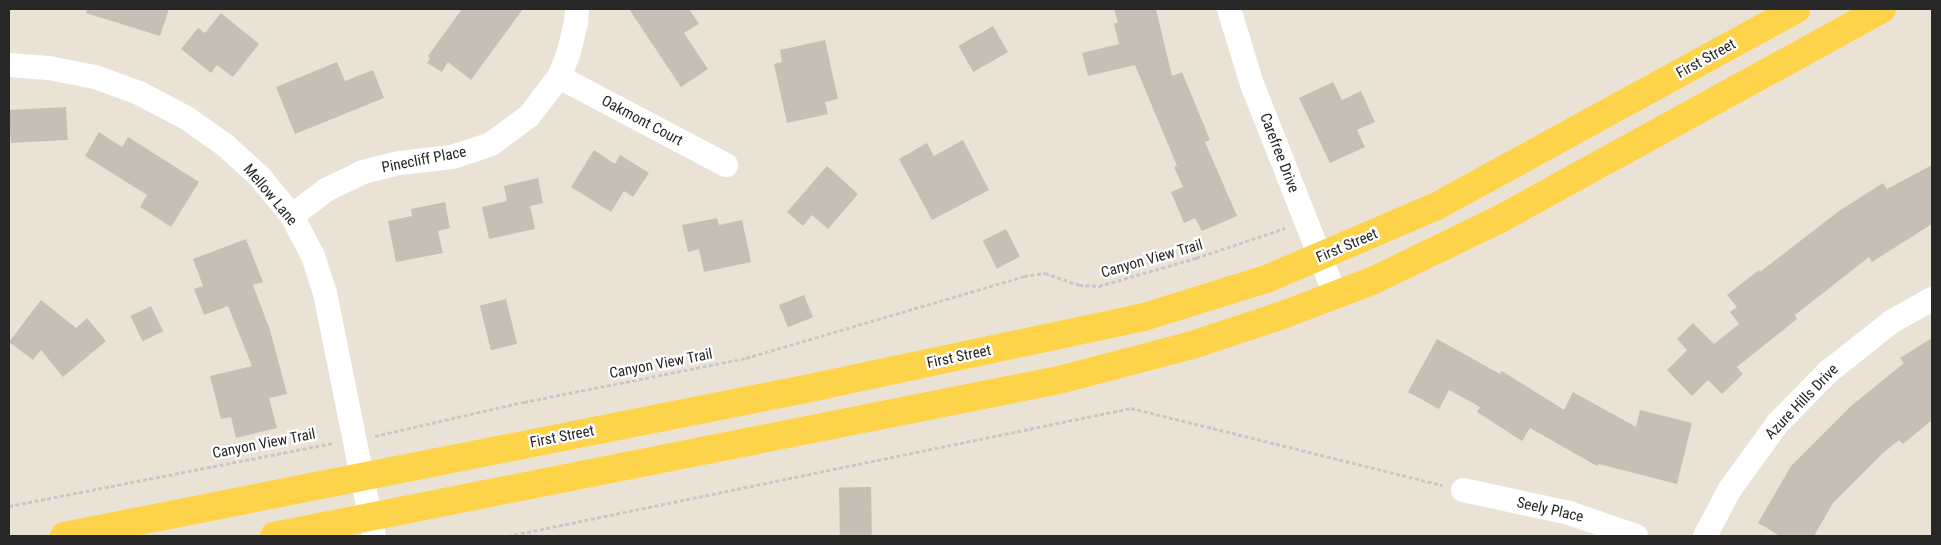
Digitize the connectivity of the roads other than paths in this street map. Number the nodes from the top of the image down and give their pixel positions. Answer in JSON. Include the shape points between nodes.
{"nodes":[{"id":1,"x":577,"y":9,"type":"edge"},
{"id":2,"x":1229,"y":9,"type":"edge"},
{"id":3,"x":1796,"y":9,"type":"edge"},
{"id":4,"x":1882,"y":9,"type":"edge"},
{"id":5,"x":9,"y":65,"type":"edge"},
{"id":6,"x":559,"y":77,"type":"junction"},
{"id":7,"x":726,"y":165,"type":"dead end"},
{"id":8,"x":292,"y":216,"type":"junction"},
{"id":9,"x":1320,"y":257,"type":"junction"},
{"id":10,"x":1336,"y":295,"type":"junction"},
{"id":11,"x":1932,"y":299,"type":"edge"},
{"id":12,"x":362,"y":476,"type":"junction"},
{"id":13,"x":1463,"y":490,"type":"road end"},
{"id":14,"x":372,"y":527,"type":"edge"},
{"id":15,"x":64,"y":536,"type":"edge"},
{"id":16,"x":274,"y":536,"type":"edge"},
{"id":17,"x":1636,"y":536,"type":"edge"},
{"id":18,"x":1705,"y":536,"type":"edge"}],
"edges":[{"from":1,"to":6,"type":"street","name":"Pinecliff Place","via":[[568,55]]},
{"from":2,"to":9,"type":"street","name":"Carefree Drive","via":[[1252,84]]},
{"from":3,"to":9,"type":"main road","name":"First Street","via":[[1443,203]]},
{"from":4,"to":10,"type":"main road","via":[[1500,218],[1372,281]]},
{"from":5,"to":8,"type":"street","name":"Mellow Lane","via":[[49,68],[95,78],[139,93],[185,117],[225,145],[260,177]]},
{"from":6,"to":7,"type":"street","name":"Oakmont Court"},
{"from":6,"to":8,"type":"street","name":"Pinecliff Place","via":[[529,116],[491,144],[452,157],[400,163],[362,172],[326,190]]},
{"from":8,"to":12,"type":"street","name":"Mellow Lane","via":[[313,256],[325,293]]},
{"from":9,"to":10,"type":"street","name":"Carefree Drive"},
{"from":9,"to":12,"type":"main road","name":"First Street","via":[[1269,278],[1144,317],[819,386]]},
{"from":10,"to":14,"type":"main road","via":[[1189,346],[1059,380]]},
{"from":11,"to":18,"type":"street","name":"Azure Hills Drive","via":[[1891,322],[1828,372],[1777,424],[1730,489]]},
{"from":12,"to":14,"type":"street","name":"Mellow Lane"},
{"from":12,"to":15,"type":"main road","name":"First Street"},
{"from":13,"to":17,"type":"street","name":"Seely Place","via":[[1568,513]]},
{"from":14,"to":16,"type":"main road"}]}
